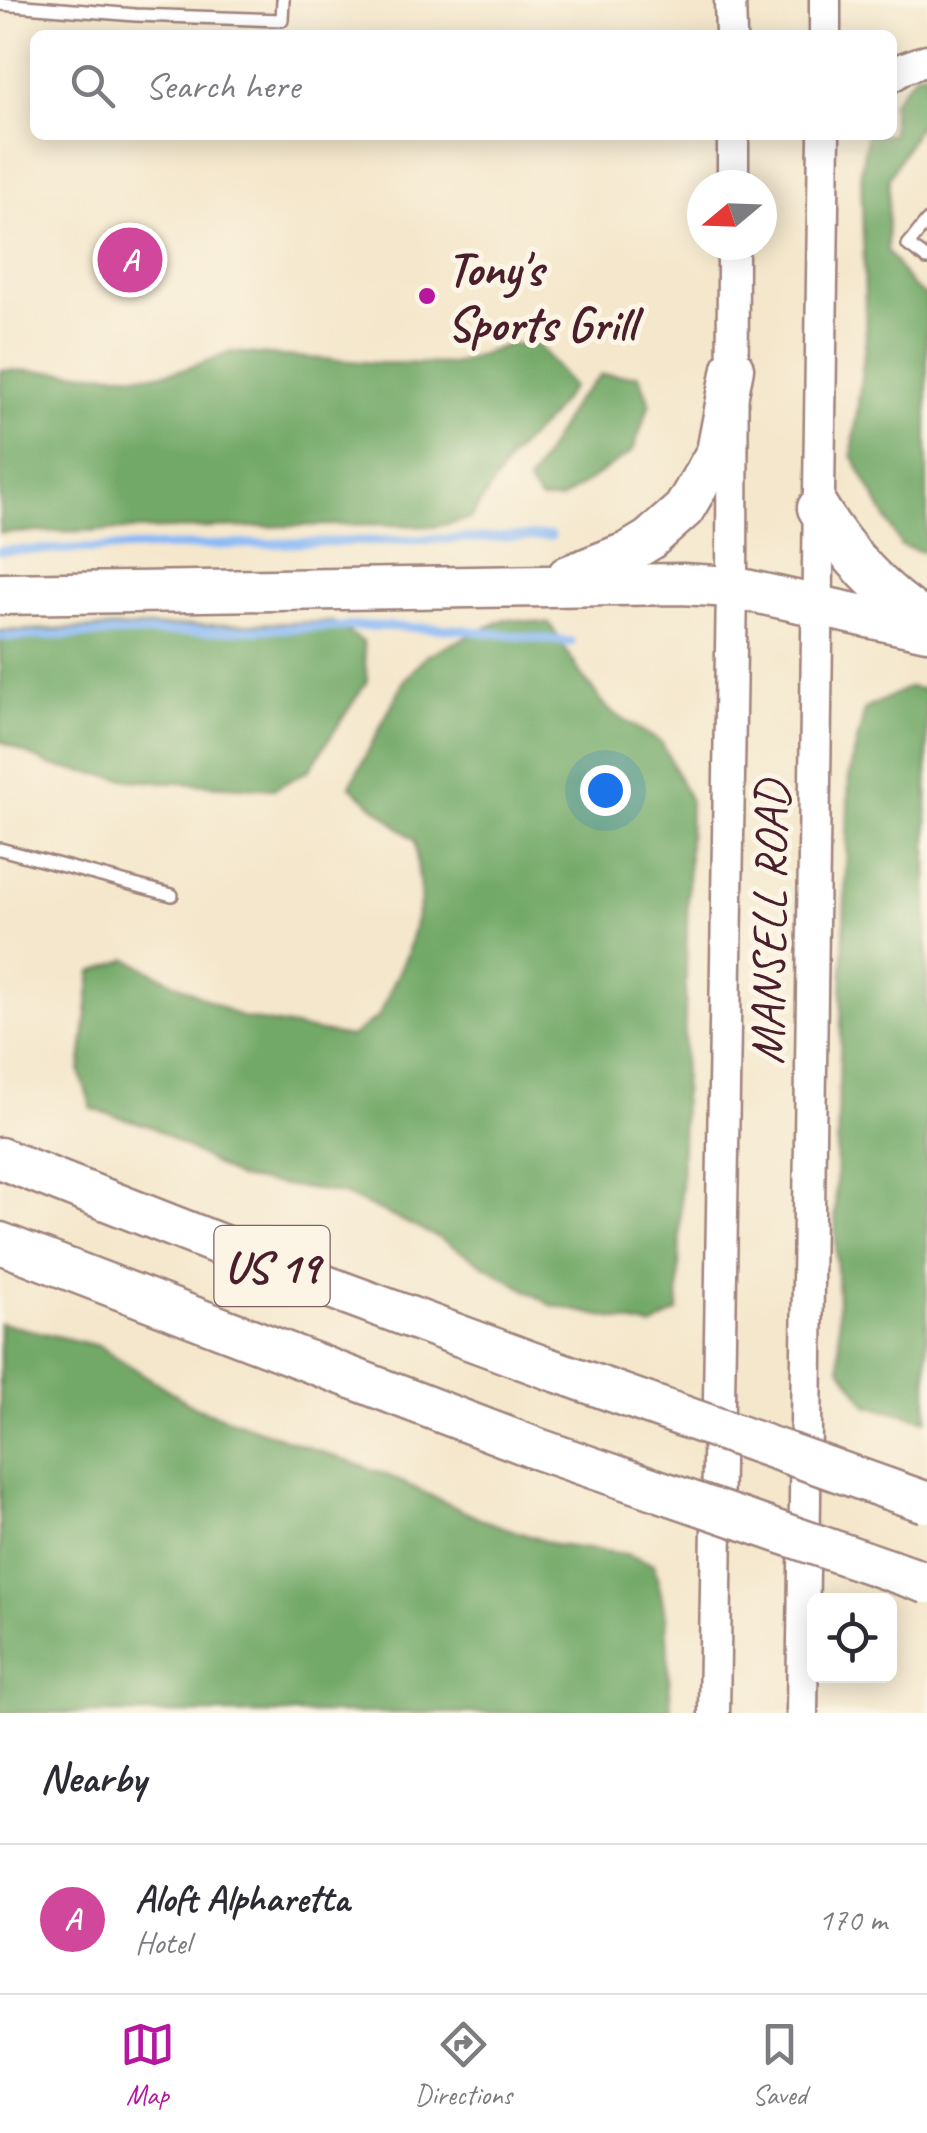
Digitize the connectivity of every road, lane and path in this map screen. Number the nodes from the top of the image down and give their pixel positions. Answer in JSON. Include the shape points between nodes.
{"nodes":[{"id":1,"x":283,"y":0,"type":"edge"},
{"id":2,"x":730,"y":0,"type":"edge"},
{"id":3,"x":825,"y":0,"type":"edge"},
{"id":4,"x":0,"y":4,"type":"edge"},
{"id":5,"x":731,"y":30,"type":"edge"},
{"id":6,"x":825,"y":30,"type":"edge"},
{"id":7,"x":927,"y":60,"type":"edge"},
{"id":8,"x":897,"y":73,"type":"edge"},
{"id":9,"x":733,"y":140,"type":"edge"},
{"id":10,"x":824,"y":140,"type":"edge"},
{"id":11,"x":846,"y":140,"type":"edge"},
{"id":12,"x":733,"y":170,"type":"edge"},
{"id":13,"x":824,"y":184,"type":"junction"},
{"id":14,"x":927,"y":221,"type":"edge"},
{"id":15,"x":927,"y":259,"type":"edge"},
{"id":16,"x":733,"y":260,"type":"edge"},
{"id":17,"x":733,"y":368,"type":"junction"},
{"id":18,"x":818,"y":508,"type":"junction"},
{"id":19,"x":540,"y":586,"type":"junction"},
{"id":20,"x":732,"y":587,"type":"junction"},
{"id":21,"x":0,"y":594,"type":"edge"},
{"id":22,"x":818,"y":605,"type":"junction"},
{"id":23,"x":927,"y":626,"type":"edge"},
{"id":24,"x":0,"y":849,"type":"edge"},
{"id":25,"x":172,"y":895,"type":"dead end"},
{"id":26,"x":0,"y":1158,"type":"edge"},
{"id":27,"x":0,"y":1243,"type":"edge"},
{"id":28,"x":926,"y":1502,"type":"edge"},
{"id":29,"x":927,"y":1584,"type":"edge"},
{"id":30,"x":716,"y":1614,"type":"junction"},
{"id":31,"x":714,"y":1713,"type":"edge"},
{"id":32,"x":736,"y":1713,"type":"edge"},
{"id":33,"x":802,"y":1713,"type":"edge"}],
"edges":[{"from":1,"to":4,"type":"lane","via":[[282,20]]},
{"from":2,"to":5,"type":"main road"},
{"from":3,"to":6,"type":"main road"},
{"from":7,"to":8,"type":"main road"},
{"from":9,"to":12,"type":"main road"},
{"from":10,"to":13,"type":"main road","name":"MANSELL ROAD"},
{"from":11,"to":13,"type":"main road"},
{"from":13,"to":18,"type":"main road","name":"MANSELL ROAD"},
{"from":14,"to":15,"type":"lane","via":[[908,245]]},
{"from":16,"to":17,"type":"main road","name":"MANSELL ROAD"},
{"from":17,"to":19,"type":"highway","via":[[717,452],[684,509],[629,552]]},
{"from":17,"to":20,"type":"main road","name":"MANSELL ROAD"},
{"from":18,"to":22,"type":"main road","name":"MANSELL ROAD"},
{"from":18,"to":23,"type":"highway","via":[[864,570]]},
{"from":19,"to":20,"type":"highway"},
{"from":19,"to":21,"type":"highway"},
{"from":20,"to":22,"type":"highway"},
{"from":20,"to":30,"type":"main road","name":"MANSELL ROAD"},
{"from":22,"to":23,"type":"highway"},
{"from":22,"to":33,"type":"main road","name":"MANSELL ROAD"},
{"from":24,"to":25,"type":"lane"},
{"from":26,"to":28,"type":"highway","number":"US 19","bridge":true,"via":[[547,1368]]},
{"from":27,"to":29,"type":"highway","number":"US 19","bridge":true,"via":[[535,1448]]},
{"from":30,"to":31,"type":"main road","name":"MANSELL ROAD"},
{"from":30,"to":32,"type":"main road"}]}
